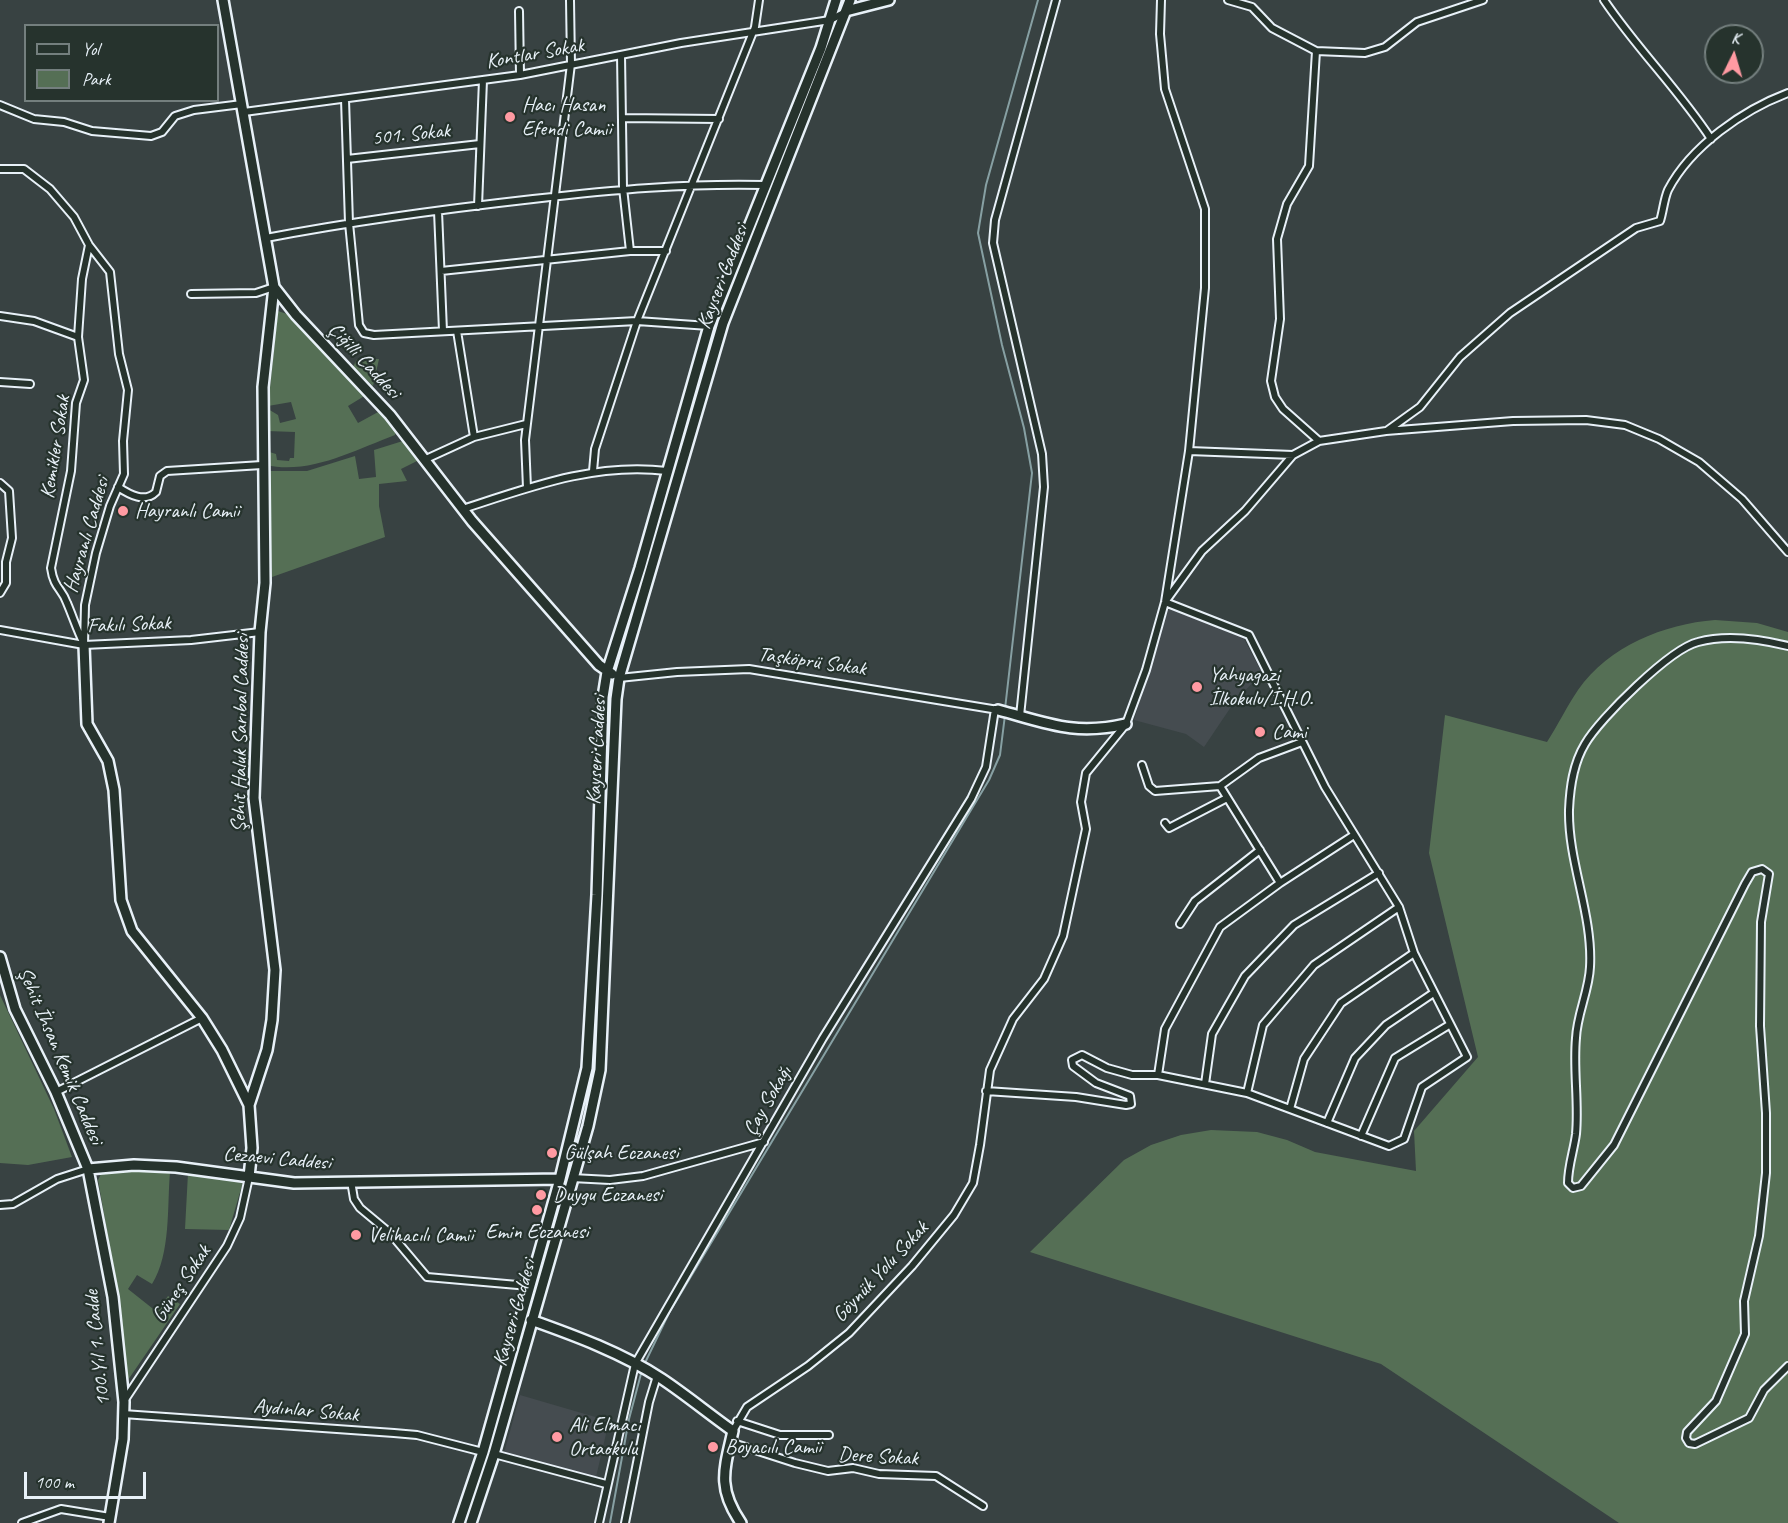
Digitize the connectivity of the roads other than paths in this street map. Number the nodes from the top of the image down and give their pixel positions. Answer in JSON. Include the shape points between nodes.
{"nodes":[{"id":1,"x":223,"y":0,"type":"edge"},
{"id":2,"x":570,"y":0,"type":"edge"},
{"id":3,"x":759,"y":0,"type":"edge"},
{"id":4,"x":836,"y":0,"type":"edge"},
{"id":5,"x":850,"y":0,"type":"edge"},
{"id":6,"x":889,"y":0,"type":"edge"},
{"id":7,"x":1056,"y":0,"type":"edge"},
{"id":8,"x":1161,"y":0,"type":"edge"},
{"id":9,"x":1228,"y":0,"type":"edge"},
{"id":10,"x":1257,"y":0,"type":"edge"},
{"id":11,"x":1483,"y":0,"type":"edge"},
{"id":12,"x":1604,"y":0,"type":"edge"},
{"id":13,"x":1252,"y":7,"type":"junction"},
{"id":14,"x":519,"y":11,"type":"dead end"},
{"id":15,"x":846,"y":11,"type":"junction"},
{"id":16,"x":830,"y":20,"type":"junction"},
{"id":17,"x":753,"y":32,"type":"junction"},
{"id":18,"x":1316,"y":51,"type":"junction"},
{"id":19,"x":621,"y":55,"type":"junction"},
{"id":20,"x":571,"y":64,"type":"junction"},
{"id":21,"x":520,"y":75,"type":"junction"},
{"id":22,"x":483,"y":80,"type":"junction"},
{"id":23,"x":1788,"y":93,"type":"edge"},
{"id":24,"x":345,"y":99,"type":"junction"},
{"id":25,"x":0,"y":105,"type":"edge"},
{"id":26,"x":243,"y":108,"type":"junction"},
{"id":27,"x":622,"y":118,"type":"junction"},
{"id":28,"x":719,"y":119,"type":"junction"},
{"id":29,"x":1711,"y":139,"type":"junction"},
{"id":30,"x":480,"y":144,"type":"junction"},
{"id":31,"x":347,"y":159,"type":"junction"},
{"id":32,"x":0,"y":169,"type":"edge"},
{"id":33,"x":694,"y":184,"type":"junction"},
{"id":34,"x":766,"y":185,"type":"junction"},
{"id":35,"x":623,"y":188,"type":"junction"},
{"id":36,"x":555,"y":197,"type":"junction"},
{"id":37,"x":478,"y":206,"type":"junction"},
{"id":38,"x":438,"y":211,"type":"junction"},
{"id":39,"x":349,"y":223,"type":"junction"},
{"id":40,"x":266,"y":238,"type":"junction"},
{"id":41,"x":89,"y":245,"type":"junction"},
{"id":42,"x":630,"y":251,"type":"junction"},
{"id":43,"x":666,"y":251,"type":"junction"},
{"id":44,"x":547,"y":259,"type":"junction"},
{"id":45,"x":441,"y":271,"type":"junction"},
{"id":46,"x":274,"y":287,"type":"junction"},
{"id":47,"x":191,"y":294,"type":"dead end"},
{"id":48,"x":0,"y":316,"type":"edge"},
{"id":49,"x":637,"y":321,"type":"junction"},
{"id":50,"x":538,"y":326,"type":"junction"},
{"id":51,"x":708,"y":326,"type":"junction"},
{"id":52,"x":443,"y":331,"type":"junction"},
{"id":53,"x":457,"y":331,"type":"junction"},
{"id":54,"x":78,"y":337,"type":"junction"},
{"id":55,"x":0,"y":382,"type":"edge"},
{"id":56,"x":30,"y":384,"type":"dead end"},
{"id":57,"x":526,"y":424,"type":"junction"},
{"id":58,"x":1386,"y":431,"type":"junction"},
{"id":59,"x":474,"y":437,"type":"junction"},
{"id":60,"x":1319,"y":441,"type":"junction"},
{"id":61,"x":1189,"y":451,"type":"junction"},
{"id":62,"x":1293,"y":455,"type":"junction"},
{"id":63,"x":426,"y":459,"type":"junction"},
{"id":64,"x":262,"y":465,"type":"junction"},
{"id":65,"x":593,"y":471,"type":"junction"},
{"id":66,"x":667,"y":471,"type":"junction"},
{"id":67,"x":0,"y":483,"type":"edge"},
{"id":68,"x":118,"y":487,"type":"junction"},
{"id":69,"x":527,"y":488,"type":"junction"},
{"id":70,"x":463,"y":509,"type":"junction"},
{"id":71,"x":1788,"y":552,"type":"edge"},
{"id":72,"x":0,"y":593,"type":"edge"},
{"id":73,"x":1165,"y":602,"type":"junction"},
{"id":74,"x":0,"y":630,"type":"edge"},
{"id":75,"x":260,"y":632,"type":"junction"},
{"id":76,"x":84,"y":645,"type":"junction"},
{"id":77,"x":1788,"y":646,"type":"edge"},
{"id":78,"x":607,"y":672,"type":"junction"},
{"id":79,"x":619,"y":678,"type":"junction"},
{"id":80,"x":997,"y":710,"type":"junction"},
{"id":81,"x":1020,"y":716,"type":"junction"},
{"id":82,"x":1126,"y":724,"type":"junction"},
{"id":83,"x":1302,"y":742,"type":"junction"},
{"id":84,"x":1142,"y":765,"type":"dead end"},
{"id":85,"x":1220,"y":786,"type":"junction"},
{"id":86,"x":1227,"y":798,"type":"junction"},
{"id":87,"x":1165,"y":823,"type":"dead end"},
{"id":88,"x":1354,"y":835,"type":"junction"},
{"id":89,"x":1260,"y":850,"type":"junction"},
{"id":90,"x":1379,"y":873,"type":"junction"},
{"id":91,"x":1280,"y":883,"type":"junction"},
{"id":92,"x":1399,"y":907,"type":"junction"},
{"id":93,"x":1180,"y":924,"type":"dead end"},
{"id":94,"x":1414,"y":953,"type":"junction"},
{"id":95,"x":0,"y":957,"type":"edge"},
{"id":96,"x":1432,"y":994,"type":"junction"},
{"id":97,"x":202,"y":1018,"type":"junction"},
{"id":98,"x":1449,"y":1025,"type":"junction"},
{"id":99,"x":1158,"y":1075,"type":"junction"},
{"id":100,"x":1205,"y":1084,"type":"junction"},
{"id":101,"x":986,"y":1091,"type":"junction"},
{"id":102,"x":56,"y":1092,"type":"junction"},
{"id":103,"x":1247,"y":1093,"type":"junction"},
{"id":104,"x":249,"y":1105,"type":"junction"},
{"id":105,"x":1290,"y":1109,"type":"junction"},
{"id":106,"x":1327,"y":1123,"type":"junction"},
{"id":107,"x":1361,"y":1136,"type":"junction"},
{"id":108,"x":764,"y":1141,"type":"junction"},
{"id":109,"x":88,"y":1169,"type":"junction"},
{"id":110,"x":249,"y":1176,"type":"junction"},
{"id":111,"x":571,"y":1178,"type":"junction"},
{"id":112,"x":560,"y":1179,"type":"junction"},
{"id":113,"x":351,"y":1182,"type":"junction"},
{"id":114,"x":0,"y":1205,"type":"edge"},
{"id":115,"x":529,"y":1286,"type":"junction"},
{"id":116,"x":531,"y":1320,"type":"junction"},
{"id":117,"x":636,"y":1365,"type":"junction"},
{"id":118,"x":1788,"y":1366,"type":"edge"},
{"id":119,"x":655,"y":1375,"type":"junction"},
{"id":120,"x":124,"y":1402,"type":"junction"},
{"id":121,"x":123,"y":1414,"type":"junction"},
{"id":122,"x":737,"y":1421,"type":"junction"},
{"id":123,"x":733,"y":1431,"type":"junction"},
{"id":124,"x":829,"y":1435,"type":"dead end"},
{"id":125,"x":730,"y":1442,"type":"junction"},
{"id":126,"x":483,"y":1452,"type":"junction"},
{"id":127,"x":494,"y":1454,"type":"junction"},
{"id":128,"x":606,"y":1484,"type":"junction"},
{"id":129,"x":983,"y":1506,"type":"dead end"},
{"id":130,"x":109,"y":1520,"type":"edge"},
{"id":131,"x":22,"y":1523,"type":"edge"},
{"id":132,"x":459,"y":1523,"type":"edge"},
{"id":133,"x":471,"y":1523,"type":"edge"},
{"id":134,"x":599,"y":1523,"type":"edge"},
{"id":135,"x":625,"y":1523,"type":"edge"},
{"id":136,"x":741,"y":1523,"type":"edge"}],
"edges":[{"from":1,"to":26,"type":"main road","name":"Çiğilli Caddesi"},
{"from":2,"to":20,"type":"street"},
{"from":3,"to":17,"type":"street"},
{"from":4,"to":16,"type":"main road","name":"Kayseri Caddesi"},
{"from":5,"to":15,"type":"main road","name":"Kayseri Caddesi"},
{"from":6,"to":15,"type":"main road"},
{"from":7,"to":81,"type":"street","via":[[994,220],[993,243],[1042,454],[1044,487]]},
{"from":8,"to":61,"type":"street","via":[[1165,90],[1205,209],[1205,288]]},
{"from":9,"to":13,"type":"street"},
{"from":10,"to":13,"type":"street"},
{"from":11,"to":18,"type":"street","via":[[1417,22],[1376,51]]},
{"from":12,"to":29,"type":"street","via":[[1650,62],[1687,102]]},
{"from":13,"to":18,"type":"street","via":[[1272,28]]},
{"from":14,"to":21,"type":"street"},
{"from":15,"to":16,"type":"street"},
{"from":15,"to":79,"type":"main road","name":"Kayseri Caddesi","via":[[723,323]]},
{"from":16,"to":17,"type":"street","name":"Kontlar Sokak"},
{"from":16,"to":34,"type":"main road","name":"Kayseri Caddesi"},
{"from":17,"to":19,"type":"street","name":"Kontlar Sokak"},
{"from":17,"to":28,"type":"street"},
{"from":18,"to":60,"type":"street","via":[[1309,166],[1287,204],[1278,230],[1280,319],[1272,381],[1275,398],[1283,409]]},
{"from":19,"to":20,"type":"street","name":"Kontlar Sokak"},
{"from":19,"to":27,"type":"street"},
{"from":20,"to":21,"type":"street","name":"Kontlar Sokak"},
{"from":20,"to":36,"type":"street"},
{"from":21,"to":22,"type":"street","name":"Kontlar Sokak"},
{"from":22,"to":24,"type":"street","name":"Kontlar Sokak"},
{"from":22,"to":30,"type":"street"},
{"from":23,"to":29,"type":"street","via":[[1772,99]]},
{"from":24,"to":26,"type":"street","name":"Kontlar Sokak"},
{"from":24,"to":31,"type":"street"},
{"from":25,"to":26,"type":"street","name":"Kontlar Sokak","via":[[34,119],[64,122],[92,131],[151,136],[162,132],[175,116],[194,110]]},
{"from":26,"to":40,"type":"main road","name":"Çiğilli Caddesi"},
{"from":27,"to":28,"type":"street"},
{"from":27,"to":35,"type":"street"},
{"from":28,"to":33,"type":"street"},
{"from":29,"to":58,"type":"street","via":[[1692,156],[1668,191],[1660,221],[1636,228],[1510,313],[1460,357],[1420,407]]},
{"from":30,"to":31,"type":"street","name":"501. Sokak"},
{"from":30,"to":37,"type":"street"},
{"from":31,"to":39,"type":"street"},
{"from":32,"to":41,"type":"street","name":"Hayranlı Caddesi","via":[[24,169],[50,189],[74,217]]},
{"from":33,"to":34,"type":"street"},
{"from":33,"to":35,"type":"street"},
{"from":33,"to":43,"type":"street"},
{"from":34,"to":51,"type":"main road","name":"Kayseri Caddesi"},
{"from":35,"to":36,"type":"street"},
{"from":35,"to":42,"type":"street"},
{"from":36,"to":37,"type":"street"},
{"from":36,"to":44,"type":"street"},
{"from":37,"to":38,"type":"street"},
{"from":38,"to":39,"type":"street"},
{"from":38,"to":45,"type":"street"},
{"from":39,"to":40,"type":"street"},
{"from":39,"to":52,"type":"street","via":[[362,331],[374,335]]},
{"from":40,"to":46,"type":"main road","name":"Çiğilli Caddesi"},
{"from":41,"to":54,"type":"street","name":"Kemikler Sokak"},
{"from":41,"to":68,"type":"street","name":"Hayranlı Caddesi","via":[[110,272],[119,354],[128,390],[124,474]]},
{"from":42,"to":43,"type":"street"},
{"from":42,"to":44,"type":"street"},
{"from":43,"to":49,"type":"street"},
{"from":44,"to":45,"type":"street"},
{"from":44,"to":50,"type":"street"},
{"from":45,"to":52,"type":"street"},
{"from":46,"to":47,"type":"street","via":[[256,293]]},
{"from":46,"to":63,"type":"main road","name":"Çiğilli Caddesi"},
{"from":46,"to":64,"type":"main road","name":"Şehit Haluk Sarıbal Caddesi","via":[[263,387]]},
{"from":48,"to":54,"type":"street","via":[[34,321]]},
{"from":49,"to":50,"type":"street"},
{"from":49,"to":51,"type":"street"},
{"from":49,"to":65,"type":"street","via":[[595,449]]},
{"from":50,"to":53,"type":"street"},
{"from":50,"to":57,"type":"street"},
{"from":51,"to":66,"type":"main road","name":"Kayseri Caddesi"},
{"from":52,"to":53,"type":"street"},
{"from":53,"to":59,"type":"street"},
{"from":54,"to":76,"type":"street","name":"Kemikler Sokak","via":[[84,380],[76,403],[71,471],[51,568],[53,584],[67,601],[71,620]]},
{"from":55,"to":56,"type":"street"},
{"from":57,"to":59,"type":"street"},
{"from":57,"to":69,"type":"street"},
{"from":58,"to":60,"type":"street"},
{"from":58,"to":71,"type":"street","via":[[1513,421],[1586,420],[1625,425],[1699,462],[1742,499]]},
{"from":59,"to":63,"type":"street"},
{"from":60,"to":62,"type":"street"},
{"from":61,"to":62,"type":"street"},
{"from":61,"to":73,"type":"street"},
{"from":62,"to":73,"type":"street","via":[[1245,511],[1202,551]]},
{"from":63,"to":70,"type":"main road","name":"Çiğilli Caddesi"},
{"from":64,"to":68,"type":"street","via":[[167,471],[160,476],[156,492],[148,497],[136,497]]},
{"from":64,"to":75,"type":"main road","name":"Şehit Haluk Sarıbal Caddesi","via":[[265,583]]},
{"from":65,"to":66,"type":"street"},
{"from":65,"to":69,"type":"street"},
{"from":66,"to":78,"type":"main road","name":"Kayseri Caddesi"},
{"from":67,"to":72,"type":"street","via":[[9,492],[12,538],[6,583]]},
{"from":68,"to":76,"type":"street","name":"Hayranlı Caddesi","via":[[96,553],[85,605]]},
{"from":69,"to":70,"type":"street"},
{"from":70,"to":78,"type":"main road","name":"Çiğilli Caddesi"},
{"from":73,"to":82,"type":"street","name":"Göynük Yolu Sokak"},
{"from":73,"to":83,"type":"street","via":[[1249,635]]},
{"from":74,"to":76,"type":"street","name":"Fakılı Sokak"},
{"from":75,"to":76,"type":"street","name":"Fakılı Sokak"},
{"from":75,"to":104,"type":"main road","name":"Şehit Haluk Sarıbal Caddesi","via":[[254,798],[275,970],[267,1050]]},
{"from":76,"to":97,"type":"main road","name":"Hayranlı Caddesi","via":[[87,724],[108,761],[114,790],[121,900],[132,931]]},
{"from":77,"to":118,"type":"street","via":[[1759,639],[1720,639],[1679,650],[1601,721],[1584,745],[1572,776],[1569,811],[1586,914],[1590,968],[1576,1037],[1576,1133],[1568,1183],[1573,1188],[1581,1186],[1614,1145],[1744,884],[1752,872],[1762,869],[1769,873],[1761,933],[1766,1173],[1759,1236],[1744,1301],[1745,1334],[1716,1401],[1687,1432],[1689,1443],[1695,1444],[1749,1418],[1764,1390]]},
{"from":78,"to":79,"type":"main road","name":"Çiğilli Caddesi"},
{"from":78,"to":112,"type":"main road","name":"Kayseri Caddesi","via":[[587,1068]]},
{"from":79,"to":80,"type":"street","name":"Taşköprü Sokak","via":[[749,669]]},
{"from":79,"to":111,"type":"main road","name":"Kayseri Caddesi","via":[[600,1070]]},
{"from":80,"to":81,"type":"main road"},
{"from":80,"to":108,"type":"street","name":"Çay Sokağı","via":[[987,767],[971,799]]},
{"from":81,"to":82,"type":"main road","via":[[1065,729]]},
{"from":82,"to":101,"type":"street","name":"Göynük Yolu Sokak","via":[[1086,773],[1081,802],[1086,829],[1063,936],[1044,979],[1013,1019],[990,1070]]},
{"from":83,"to":85,"type":"street","via":[[1259,758]]},
{"from":83,"to":88,"type":"street"},
{"from":84,"to":85,"type":"street","via":[[1149,786],[1155,791]]},
{"from":85,"to":86,"type":"street"},
{"from":86,"to":87,"type":"street","via":[[1169,828]]},
{"from":86,"to":89,"type":"street"},
{"from":88,"to":90,"type":"street"},
{"from":88,"to":91,"type":"street"},
{"from":89,"to":91,"type":"street"},
{"from":89,"to":93,"type":"street","via":[[1195,901]]},
{"from":90,"to":92,"type":"street"},
{"from":90,"to":100,"type":"street","via":[[1294,925],[1245,976],[1212,1034]]},
{"from":91,"to":99,"type":"street","via":[[1220,927],[1165,1029]]},
{"from":92,"to":94,"type":"street"},
{"from":92,"to":103,"type":"street","via":[[1314,965],[1263,1025]]},
{"from":94,"to":96,"type":"street"},
{"from":94,"to":105,"type":"street","via":[[1341,1004],[1304,1059]]},
{"from":95,"to":102,"type":"main road","name":"Şehit İhsan Kemik Caddesi","via":[[15,1009]]},
{"from":96,"to":98,"type":"street"},
{"from":96,"to":106,"type":"street","via":[[1386,1025],[1354,1058]]},
{"from":97,"to":102,"type":"street"},
{"from":97,"to":104,"type":"main road","name":"Hayranlı Caddesi"},
{"from":98,"to":107,"type":"street","via":[[1395,1058]]},
{"from":98,"to":107,"type":"street","via":[[1467,1058],[1422,1088],[1404,1139],[1389,1146]]},
{"from":99,"to":100,"type":"street"},
{"from":99,"to":101,"type":"street","via":[[1132,1075],[1085,1056],[1072,1060],[1073,1066],[1096,1083],[1130,1096],[1128,1105]]},
{"from":100,"to":103,"type":"street"},
{"from":101,"to":122,"type":"street","name":"Göynük Yolu Sokak","via":[[973,1183],[954,1215],[849,1333],[747,1407]]},
{"from":102,"to":109,"type":"main road","name":"Şehit İhsan Kemik Caddesi"},
{"from":103,"to":105,"type":"street"},
{"from":104,"to":110,"type":"main road","name":"Şehit Haluk Sarıbal Caddesi"},
{"from":105,"to":106,"type":"street"},
{"from":106,"to":107,"type":"street"},
{"from":108,"to":111,"type":"street","via":[[642,1176],[610,1180]]},
{"from":108,"to":117,"type":"street","name":"Çay Sokağı"},
{"from":109,"to":110,"type":"main road","name":"Cezaevi Caddesi","via":[[134,1165]]},
{"from":109,"to":114,"type":"street","name":"Cezaevi Caddesi","via":[[57,1179],[13,1204]]},
{"from":109,"to":120,"type":"main road","name":"100.Yıl 1. Cadde","via":[[112,1297]]},
{"from":110,"to":113,"type":"main road","name":"Cezaevi Caddesi","via":[[294,1183]]},
{"from":110,"to":120,"type":"street","name":"Güneş Sokak","via":[[240,1218],[227,1246]]},
{"from":111,"to":116,"type":"main road","name":"Kayseri Caddesi"},
{"from":112,"to":113,"type":"main road","name":"Cezaevi Caddesi"},
{"from":112,"to":115,"type":"main road","name":"Kayseri Caddesi"},
{"from":113,"to":115,"type":"street","via":[[360,1208],[390,1233],[427,1277]]},
{"from":115,"to":126,"type":"main road","name":"Kayseri Caddesi"},
{"from":116,"to":117,"type":"main road"},
{"from":116,"to":127,"type":"main road","name":"Kayseri Caddesi"},
{"from":117,"to":119,"type":"main road"},
{"from":117,"to":128,"type":"street","name":"Çay Sokağı"},
{"from":119,"to":123,"type":"main road"},
{"from":119,"to":135,"type":"street"},
{"from":120,"to":121,"type":"main road","name":"100.Yıl 1. Cadde"},
{"from":121,"to":126,"type":"street","name":"Aydınlar Sokak","via":[[417,1435]]},
{"from":121,"to":130,"type":"main road","name":"100.Yıl 1. Cadde","via":[[123,1439]]},
{"from":122,"to":123,"type":"street","name":"Göynük Yolu Sokak"},
{"from":122,"to":124,"type":"street","via":[[780,1435]]},
{"from":123,"to":125,"type":"main road"},
{"from":125,"to":129,"type":"street","name":"Dere Sokak","via":[[828,1471],[853,1468],[879,1474],[936,1476]]},
{"from":125,"to":136,"type":"main road","via":[[723,1476],[725,1494]]},
{"from":126,"to":132,"type":"main road","name":"Kayseri Caddesi"},
{"from":127,"to":128,"type":"street"},
{"from":127,"to":133,"type":"main road","name":"Kayseri Caddesi"},
{"from":128,"to":134,"type":"street","name":"Çay Sokağı"},
{"from":130,"to":131,"type":"street","via":[[61,1509]]}]}
